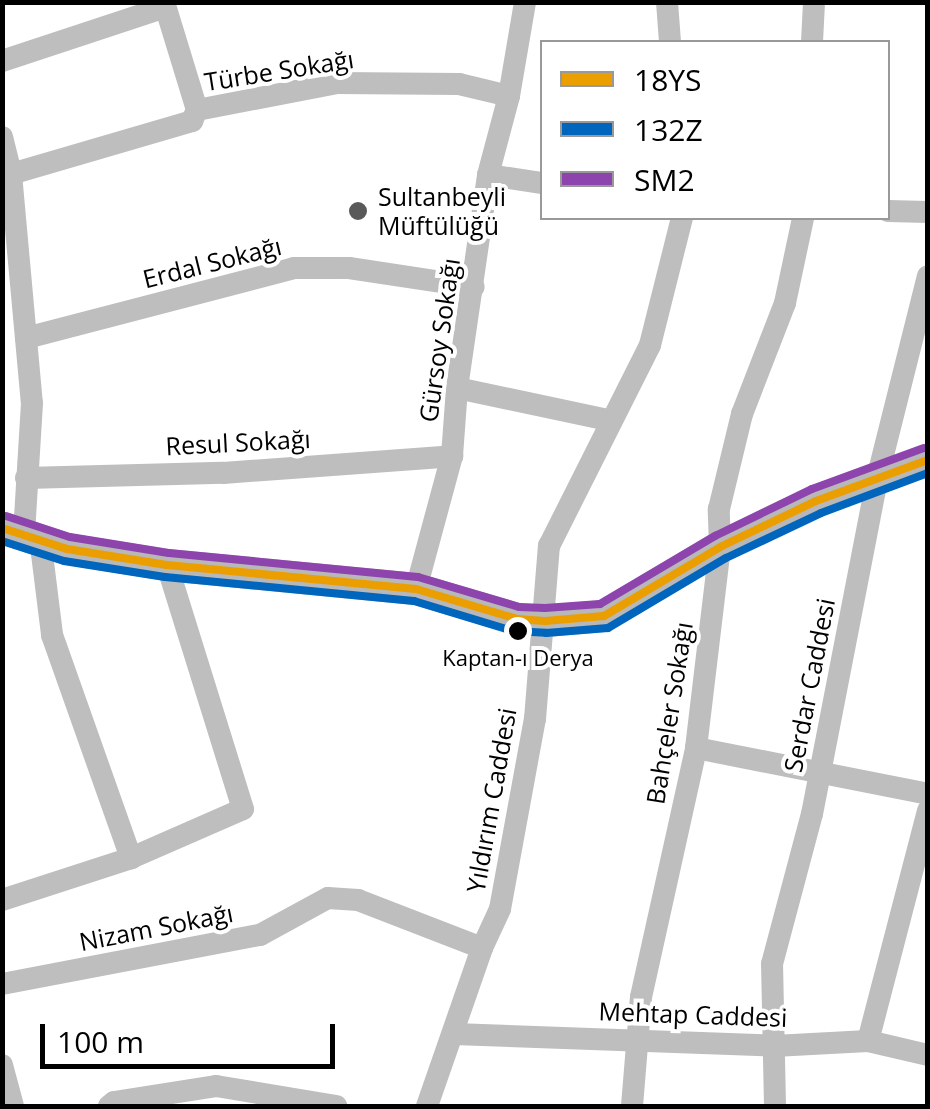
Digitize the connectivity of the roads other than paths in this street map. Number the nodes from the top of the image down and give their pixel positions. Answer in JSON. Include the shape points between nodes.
{"nodes":[{"id":1,"x":524,"y":2,"type":"edge"},
{"id":2,"x":667,"y":2,"type":"edge"},
{"id":3,"x":814,"y":2,"type":"edge"},
{"id":4,"x":164,"y":5,"type":"edge"},
{"id":5,"x":670,"y":40,"type":"edge"},
{"id":6,"x":812,"y":40,"type":"edge"},
{"id":7,"x":2,"y":61,"type":"edge"},
{"id":8,"x":508,"y":96,"type":"junction"},
{"id":9,"x":197,"y":110,"type":"junction"},
{"id":10,"x":2,"y":137,"type":"edge"},
{"id":11,"x":11,"y":174,"type":"junction"},
{"id":12,"x":488,"y":175,"type":"junction"},
{"id":13,"x":540,"y":183,"type":"edge"},
{"id":14,"x":890,"y":211,"type":"edge"},
{"id":15,"x":928,"y":212,"type":"edge"},
{"id":16,"x":681,"y":220,"type":"edge"},
{"id":17,"x":803,"y":220,"type":"edge"},
{"id":18,"x":928,"y":276,"type":"edge"},
{"id":19,"x":474,"y":287,"type":"junction"},
{"id":20,"x":26,"y":338,"type":"junction"},
{"id":21,"x":456,"y":388,"type":"junction"},
{"id":22,"x":612,"y":421,"type":"junction"},
{"id":23,"x":452,"y":456,"type":"junction"},
{"id":24,"x":928,"y":460,"type":"edge"},
{"id":25,"x":26,"y":478,"type":"junction"},
{"id":26,"x":877,"y":478,"type":"junction"},
{"id":27,"x":22,"y":532,"type":"edge"},
{"id":28,"x":720,"y":547,"type":"junction"},
{"id":29,"x":167,"y":565,"type":"junction"},
{"id":30,"x":416,"y":590,"type":"junction"},
{"id":31,"x":544,"y":620,"type":"junction"},
{"id":32,"x":696,"y":748,"type":"junction"},
{"id":33,"x":819,"y":776,"type":"junction"},
{"id":34,"x":928,"y":794,"type":"edge"},
{"id":35,"x":928,"y":810,"type":"edge"},
{"id":36,"x":131,"y":858,"type":"junction"},
{"id":37,"x":920,"y":887,"type":"edge"},
{"id":38,"x":2,"y":900,"type":"edge"},
{"id":39,"x":482,"y":948,"type":"junction"},
{"id":40,"x":2,"y":984,"type":"edge"},
{"id":41,"x":454,"y":1034,"type":"junction"},
{"id":42,"x":638,"y":1039,"type":"junction"},
{"id":43,"x":868,"y":1041,"type":"junction"},
{"id":44,"x":774,"y":1046,"type":"junction"},
{"id":45,"x":928,"y":1055,"type":"edge"},
{"id":46,"x":2,"y":1065,"type":"edge"},
{"id":47,"x":241,"y":1098,"type":"edge"},
{"id":48,"x":116,"y":1104,"type":"edge"},
{"id":49,"x":14,"y":1106,"type":"edge"},
{"id":50,"x":336,"y":1106,"type":"edge"},
{"id":51,"x":428,"y":1106,"type":"edge"},
{"id":52,"x":632,"y":1106,"type":"edge"},
{"id":53,"x":775,"y":1106,"type":"edge"}],
"edges":[{"from":1,"to":8,"type":"street","name":"Gürsoy Sokağı"},
{"from":2,"to":5,"type":"street"},
{"from":3,"to":6,"type":"street"},
{"from":4,"to":7,"type":"street"},
{"from":4,"to":9,"type":"street"},
{"from":8,"to":9,"type":"street","name":"Türbe Sokağı","via":[[459,84],[337,84]]},
{"from":8,"to":12,"type":"street","name":"Gürsoy Sokağı"},
{"from":9,"to":11,"type":"street","name":"Türbe Sokağı","via":[[192,121]]},
{"from":10,"to":11,"type":"street"},
{"from":11,"to":20,"type":"street"},
{"from":12,"to":13,"type":"street"},
{"from":12,"to":19,"type":"street","name":"Gürsoy Sokağı"},
{"from":14,"to":15,"type":"street"},
{"from":16,"to":22,"type":"street","name":"Yıldırım Caddesi","via":[[650,345]]},
{"from":17,"to":28,"type":"street","name":"Bahçeler Sokağı","via":[[785,302],[742,414],[720,510]]},
{"from":18,"to":26,"type":"street","name":"Serdar Caddesi"},
{"from":19,"to":20,"type":"street","name":"Erdal Sokağı","via":[[348,268],[294,268]]},
{"from":19,"to":21,"type":"street","name":"Gürsoy Sokağı"},
{"from":20,"to":25,"type":"street","via":[[32,403]]},
{"from":21,"to":22,"type":"street"},
{"from":21,"to":23,"type":"street","name":"Gürsoy Sokağı"},
{"from":22,"to":31,"type":"street","name":"Yıldırım Caddesi","via":[[549,546]]},
{"from":23,"to":25,"type":"street","name":"Resul Sokağı","via":[[222,473]]},
{"from":23,"to":30,"type":"street","name":"Gürsoy Sokağı"},
{"from":24,"to":26,"type":"street"},
{"from":25,"to":27,"type":"street"},
{"from":26,"to":28,"type":"street"},
{"from":26,"to":33,"type":"street","name":"Serdar Caddesi"},
{"from":27,"to":29,"type":"street","via":[[67,549]]},
{"from":27,"to":36,"type":"street"},
{"from":28,"to":31,"type":"street","via":[[604,616]]},
{"from":28,"to":32,"type":"street","name":"Bahçeler Sokağı"},
{"from":29,"to":30,"type":"street"},
{"from":29,"to":36,"type":"street","via":[[243,809]]},
{"from":30,"to":31,"type":"street","via":[[517,619]]},
{"from":31,"to":39,"type":"street","name":"Yıldırım Caddesi","via":[[535,719],[500,910]]},
{"from":32,"to":33,"type":"street"},
{"from":32,"to":42,"type":"street","name":"Bahçeler Sokağı","via":[[641,997]]},
{"from":33,"to":34,"type":"street"},
{"from":33,"to":44,"type":"street","name":"Serdar Caddesi","via":[[772,964]]},
{"from":35,"to":37,"type":"street"},
{"from":36,"to":38,"type":"street"},
{"from":37,"to":43,"type":"street"},
{"from":39,"to":40,"type":"street","name":"Nizam Sokağı","via":[[358,900],[328,898],[260,936]]},
{"from":39,"to":41,"type":"street","name":"Yıldırım Caddesi"},
{"from":41,"to":42,"type":"street","name":"Mehtap Caddesi"},
{"from":41,"to":51,"type":"street","name":"Yıldırım Caddesi"},
{"from":42,"to":44,"type":"street","name":"Mehtap Caddesi"},
{"from":42,"to":52,"type":"street","name":"Bahçeler Sokağı"},
{"from":43,"to":44,"type":"street","name":"Mehtap Caddesi"},
{"from":43,"to":45,"type":"street","name":"Mehtap Caddesi"},
{"from":44,"to":53,"type":"street","name":"Serdar Caddesi"},
{"from":46,"to":49,"type":"street"},
{"from":47,"to":48,"type":"street","via":[[216,1086]]},
{"from":47,"to":50,"type":"street"}]}
